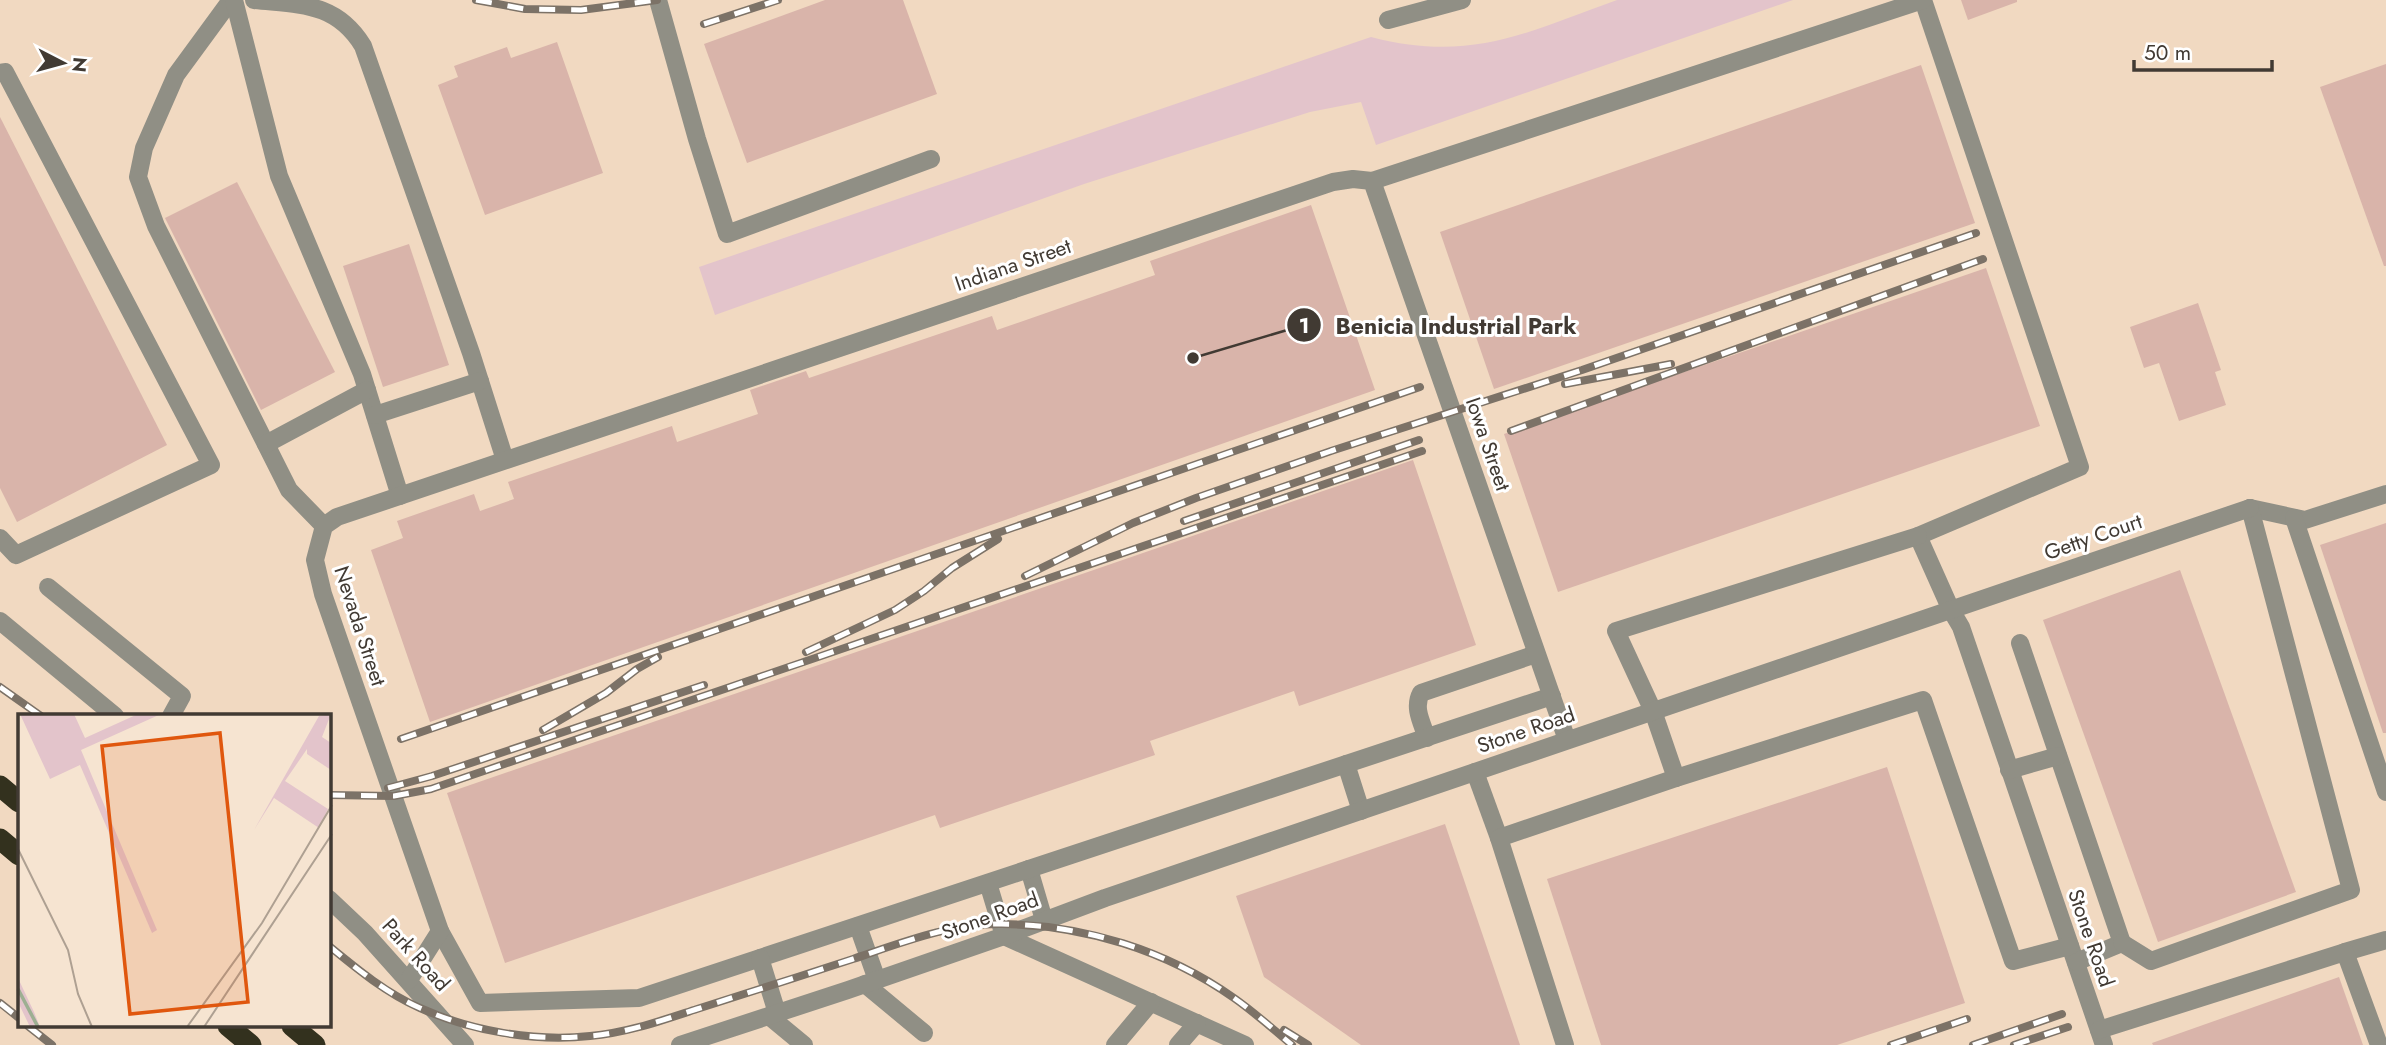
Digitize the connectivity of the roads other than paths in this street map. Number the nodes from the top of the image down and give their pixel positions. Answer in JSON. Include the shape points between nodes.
{"nodes":[{"id":1,"x":232,"y":0,"type":"edge"},
{"id":2,"x":254,"y":0,"type":"edge"},
{"id":3,"x":658,"y":0,"type":"edge"},
{"id":4,"x":1462,"y":0,"type":"edge"},
{"id":5,"x":1923,"y":0,"type":"edge"},
{"id":6,"x":1388,"y":20,"type":"dead end"},
{"id":7,"x":0,"y":73,"type":"edge"},
{"id":8,"x":931,"y":159,"type":"dead end"},
{"id":9,"x":1373,"y":181,"type":"junction"},
{"id":10,"x":480,"y":380,"type":"junction"},
{"id":11,"x":367,"y":390,"type":"junction"},
{"id":12,"x":375,"y":415,"type":"junction"},
{"id":13,"x":266,"y":444,"type":"junction"},
{"id":14,"x":505,"y":460,"type":"junction"},
{"id":15,"x":2386,"y":494,"type":"edge"},
{"id":16,"x":400,"y":496,"type":"junction"},
{"id":17,"x":2250,"y":508,"type":"junction"},
{"id":18,"x":2294,"y":518,"type":"junction"},
{"id":19,"x":324,"y":526,"type":"junction"},
{"id":20,"x":1918,"y":536,"type":"junction"},
{"id":21,"x":0,"y":538,"type":"edge"},
{"id":22,"x":48,"y":587,"type":"dead end"},
{"id":23,"x":1951,"y":610,"type":"junction"},
{"id":24,"x":0,"y":621,"type":"edge"},
{"id":25,"x":2020,"y":643,"type":"dead end"},
{"id":26,"x":1536,"y":654,"type":"junction"},
{"id":27,"x":1552,"y":696,"type":"junction"},
{"id":28,"x":1653,"y":711,"type":"junction"},
{"id":29,"x":113,"y":714,"type":"edge"},
{"id":30,"x":172,"y":714,"type":"edge"},
{"id":31,"x":1427,"y":738,"type":"junction"},
{"id":32,"x":1567,"y":740,"type":"junction"},
{"id":33,"x":2058,"y":756,"type":"junction"},
{"id":34,"x":1346,"y":764,"type":"junction"},
{"id":35,"x":2010,"y":770,"type":"junction"},
{"id":36,"x":1475,"y":772,"type":"junction"},
{"id":37,"x":1676,"y":778,"type":"junction"},
{"id":38,"x":0,"y":786,"type":"edge"},
{"id":39,"x":2386,"y":792,"type":"edge"},
{"id":40,"x":18,"y":801,"type":"edge"},
{"id":41,"x":1361,"y":811,"type":"junction"},
{"id":42,"x":1499,"y":838,"type":"junction"},
{"id":43,"x":0,"y":839,"type":"edge"},
{"id":44,"x":18,"y":854,"type":"edge"},
{"id":45,"x":1029,"y":869,"type":"junction"},
{"id":46,"x":988,"y":883,"type":"junction"},
{"id":47,"x":331,"y":901,"type":"edge"},
{"id":48,"x":1044,"y":920,"type":"junction"},
{"id":49,"x":858,"y":926,"type":"junction"},
{"id":50,"x":440,"y":931,"type":"junction"},
{"id":51,"x":1004,"y":936,"type":"junction"},
{"id":52,"x":2386,"y":940,"type":"edge"},
{"id":53,"x":2122,"y":943,"type":"junction"},
{"id":54,"x":2345,"y":952,"type":"junction"},
{"id":55,"x":2073,"y":954,"type":"junction"},
{"id":56,"x":760,"y":958,"type":"junction"},
{"id":57,"x":408,"y":980,"type":"junction"},
{"id":58,"x":871,"y":982,"type":"junction"},
{"id":59,"x":1151,"y":1002,"type":"junction"},
{"id":60,"x":773,"y":1014,"type":"junction"},
{"id":61,"x":1198,"y":1023,"type":"junction"},
{"id":62,"x":230,"y":1028,"type":"edge"},
{"id":63,"x":294,"y":1028,"type":"edge"},
{"id":64,"x":924,"y":1033,"type":"dead end"},
{"id":65,"x":2101,"y":1038,"type":"edge"},
{"id":66,"x":708,"y":1041,"type":"edge"},
{"id":67,"x":251,"y":1045,"type":"edge"},
{"id":68,"x":315,"y":1045,"type":"edge"},
{"id":69,"x":465,"y":1045,"type":"edge"},
{"id":70,"x":680,"y":1045,"type":"edge"},
{"id":71,"x":804,"y":1045,"type":"edge"},
{"id":72,"x":1115,"y":1045,"type":"edge"},
{"id":73,"x":1178,"y":1045,"type":"edge"},
{"id":74,"x":1245,"y":1045,"type":"edge"},
{"id":75,"x":1565,"y":1045,"type":"edge"},
{"id":76,"x":2379,"y":1045,"type":"edge"}],
"edges":[{"from":1,"to":11,"type":"street","via":[[279,176]]},
{"from":1,"to":13,"type":"street","via":[[176,75],[144,148],[138,177],[156,226]]},
{"from":2,"to":10,"type":"street","via":[[329,12],[346,23],[363,46]]},
{"from":3,"to":8,"type":"street","via":[[727,234]]},
{"from":4,"to":6,"type":"street"},
{"from":5,"to":9,"type":"street"},
{"from":5,"to":20,"type":"street","via":[[2080,467]]},
{"from":7,"to":21,"type":"street","via":[[5,72],[211,465],[16,555]]},
{"from":9,"to":14,"type":"street","name":"Indiana Street","via":[[1332,182]]},
{"from":9,"to":26,"type":"street","name":"Iowa Street"},
{"from":10,"to":12,"type":"street"},
{"from":10,"to":14,"type":"street"},
{"from":11,"to":12,"type":"street"},
{"from":11,"to":13,"type":"street"},
{"from":12,"to":16,"type":"street"},
{"from":13,"to":19,"type":"street","via":[[289,490]]},
{"from":14,"to":16,"type":"street"},
{"from":15,"to":18,"type":"street","via":[[2305,520]]},
{"from":16,"to":19,"type":"street","via":[[337,517]]},
{"from":17,"to":18,"type":"street"},
{"from":17,"to":23,"type":"street","name":"Getty Court"},
{"from":17,"to":53,"type":"street","via":[[2351,890],[2151,961]]},
{"from":18,"to":39,"type":"street"},
{"from":19,"to":50,"type":"street","name":"Nevada Street","via":[[315,560],[323,594]]},
{"from":20,"to":23,"type":"street"},
{"from":20,"to":28,"type":"street","via":[[1616,631]]},
{"from":22,"to":30,"type":"street","via":[[182,696]]},
{"from":23,"to":28,"type":"street","name":"Stone Road"},
{"from":23,"to":35,"type":"street","name":"Stone Road","via":[[1961,627]]},
{"from":24,"to":29,"type":"street"},
{"from":25,"to":33,"type":"street"},
{"from":26,"to":27,"type":"street","name":"Iowa Street"},
{"from":26,"to":31,"type":"street","via":[[1421,693],[1416,708]]},
{"from":27,"to":31,"type":"street"},
{"from":27,"to":32,"type":"street","name":"Iowa Street"},
{"from":28,"to":32,"type":"street","name":"Stone Road"},
{"from":28,"to":37,"type":"street"},
{"from":31,"to":34,"type":"street"},
{"from":32,"to":36,"type":"street","name":"Stone Road"},
{"from":33,"to":35,"type":"street"},
{"from":33,"to":53,"type":"street"},
{"from":34,"to":41,"type":"street"},
{"from":34,"to":45,"type":"street"},
{"from":35,"to":55,"type":"street","name":"Stone Road"},
{"from":36,"to":41,"type":"street","name":"Stone Road"},
{"from":36,"to":42,"type":"street"},
{"from":37,"to":42,"type":"street"},
{"from":37,"to":55,"type":"street","via":[[1923,700],[2013,961]]},
{"from":38,"to":40,"type":"highway"},
{"from":41,"to":48,"type":"street","name":"Stone Road"},
{"from":42,"to":75,"type":"street"},
{"from":43,"to":44,"type":"highway"},
{"from":45,"to":46,"type":"street"},
{"from":45,"to":48,"type":"street"},
{"from":46,"to":49,"type":"street"},
{"from":46,"to":51,"type":"street"},
{"from":47,"to":57,"type":"street","name":"Park Road"},
{"from":48,"to":51,"type":"street","name":"Stone Road"},
{"from":49,"to":56,"type":"street"},
{"from":49,"to":58,"type":"street"},
{"from":50,"to":56,"type":"street","name":"Nevada Street","via":[[480,1003],[639,998]]},
{"from":50,"to":57,"type":"street"},
{"from":51,"to":58,"type":"street","name":"Stone Road"},
{"from":51,"to":59,"type":"street"},
{"from":52,"to":54,"type":"street"},
{"from":53,"to":55,"type":"street"},
{"from":54,"to":65,"type":"street"},
{"from":54,"to":76,"type":"street"},
{"from":55,"to":65,"type":"street","name":"Stone Road"},
{"from":56,"to":60,"type":"street"},
{"from":57,"to":69,"type":"street","name":"Park Road"},
{"from":58,"to":60,"type":"street","name":"Stone Road"},
{"from":58,"to":64,"type":"street"},
{"from":59,"to":61,"type":"street"},
{"from":59,"to":72,"type":"street"},
{"from":60,"to":66,"type":"street","name":"Stone Road"},
{"from":60,"to":71,"type":"street"},
{"from":61,"to":73,"type":"street"},
{"from":61,"to":74,"type":"street"},
{"from":62,"to":67,"type":"highway"},
{"from":63,"to":68,"type":"highway"},
{"from":66,"to":70,"type":"street","name":"Stone Road"}]}
